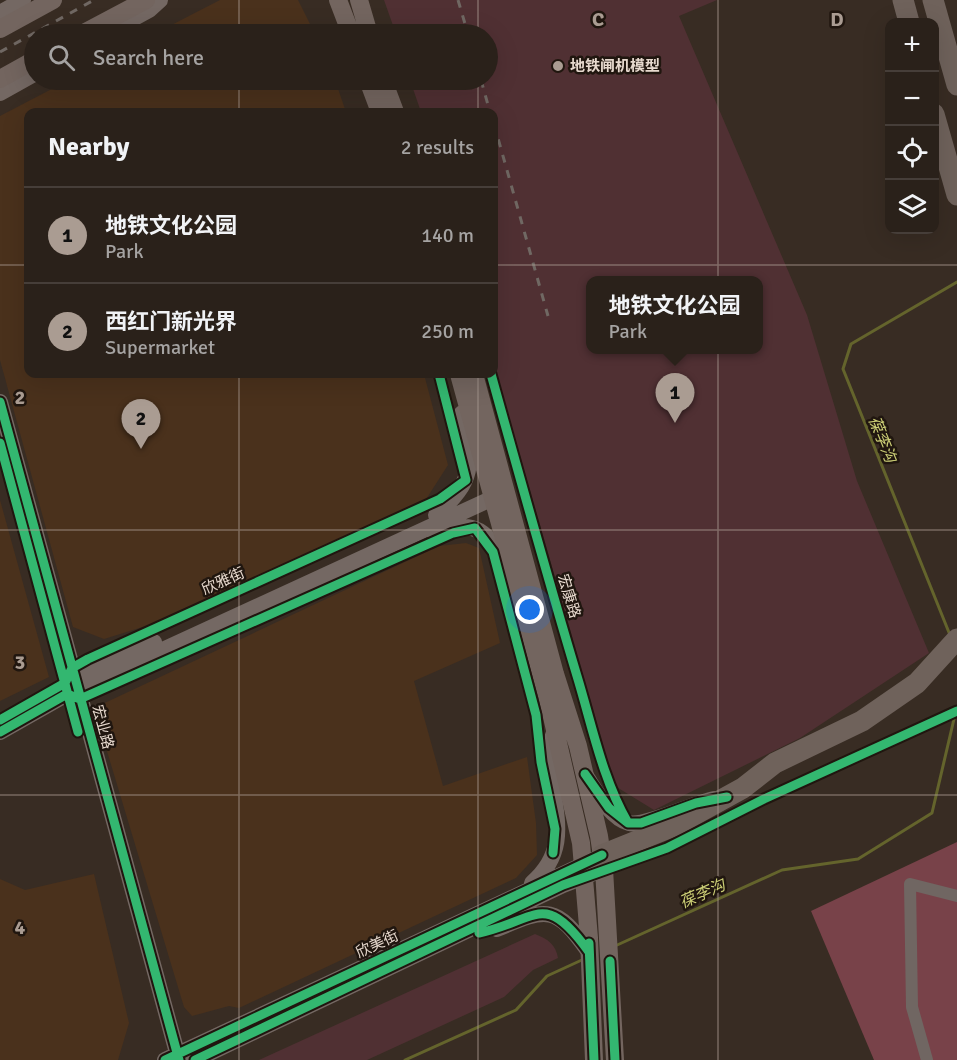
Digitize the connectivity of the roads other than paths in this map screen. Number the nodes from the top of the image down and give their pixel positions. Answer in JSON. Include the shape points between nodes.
{"nodes":[{"id":1,"x":23,"y":0,"type":"edge"},
{"id":2,"x":53,"y":0,"type":"edge"},
{"id":3,"x":146,"y":0,"type":"edge"},
{"id":4,"x":160,"y":0,"type":"edge"},
{"id":5,"x":338,"y":0,"type":"edge"},
{"id":6,"x":903,"y":0,"type":"edge"},
{"id":7,"x":933,"y":0,"type":"edge"},
{"id":8,"x":361,"y":3,"type":"edge"},
{"id":9,"x":0,"y":13,"type":"edge"},
{"id":10,"x":908,"y":18,"type":"edge"},
{"id":11,"x":101,"y":24,"type":"edge"},
{"id":12,"x":123,"y":24,"type":"edge"},
{"id":13,"x":347,"y":24,"type":"edge"},
{"id":14,"x":366,"y":24,"type":"edge"},
{"id":15,"x":0,"y":29,"type":"edge"},
{"id":16,"x":24,"y":66,"type":"edge"},
{"id":17,"x":0,"y":79,"type":"edge"},
{"id":18,"x":24,"y":80,"type":"edge"},
{"id":19,"x":957,"y":85,"type":"edge"},
{"id":20,"x":372,"y":90,"type":"edge"},
{"id":21,"x":387,"y":90,"type":"edge"},
{"id":22,"x":0,"y":93,"type":"edge"},
{"id":23,"x":378,"y":108,"type":"edge"},
{"id":24,"x":394,"y":108,"type":"edge"},
{"id":25,"x":937,"y":126,"type":"edge"},
{"id":26,"x":957,"y":195,"type":"edge"},
{"id":27,"x":458,"y":378,"type":"edge"},
{"id":28,"x":458,"y":378,"type":"edge"},
{"id":29,"x":475,"y":378,"type":"edge"},
{"id":30,"x":0,"y":402,"type":"edge"},
{"id":31,"x":0,"y":443,"type":"edge"},
{"id":32,"x":499,"y":492,"type":"junction"},
{"id":33,"x":436,"y":515,"type":"junction"},
{"id":34,"x":369,"y":554,"type":"junction"},
{"id":35,"x":515,"y":577,"type":"junction"},
{"id":36,"x":957,"y":639,"type":"edge"},
{"id":37,"x":71,"y":686,"type":"junction"},
{"id":38,"x":0,"y":720,"type":"edge"},
{"id":39,"x":554,"y":725,"type":"junction"},
{"id":40,"x":0,"y":732,"type":"edge"},
{"id":41,"x":585,"y":774,"type":"junction"},
{"id":42,"x":727,"y":796,"type":"junction"},
{"id":43,"x":603,"y":862,"type":"junction"},
{"id":44,"x":584,"y":871,"type":"junction"},
{"id":45,"x":524,"y":890,"type":"junction"},
{"id":46,"x":957,"y":896,"type":"edge"},
{"id":47,"x":452,"y":938,"type":"junction"},
{"id":48,"x":589,"y":945,"type":"junction"},
{"id":49,"x":173,"y":1059,"type":"edge"},
{"id":50,"x":195,"y":1060,"type":"edge"},
{"id":51,"x":594,"y":1060,"type":"edge"},
{"id":52,"x":615,"y":1060,"type":"edge"},
{"id":53,"x":927,"y":1060,"type":"edge"}],
"edges":[{"from":1,"to":9,"type":"street"},
{"from":2,"to":15,"type":"main road"},
{"from":3,"to":11,"type":"main road"},
{"from":4,"to":12,"type":"street"},
{"from":5,"to":13,"type":"main road"},
{"from":6,"to":10,"type":"highway"},
{"from":7,"to":19,"type":"highway"},
{"from":8,"to":14,"type":"main road"},
{"from":16,"to":17,"type":"main road"},
{"from":18,"to":22,"type":"street"},
{"from":20,"to":23,"type":"main road"},
{"from":21,"to":24,"type":"main road"},
{"from":25,"to":26,"type":"highway"},
{"from":27,"to":32,"type":"main road"},
{"from":28,"to":33,"type":"street","via":[[470,466],[456,497]]},
{"from":29,"to":32,"type":"main road"},
{"from":30,"to":37,"type":"street","name":"宏业路"},
{"from":31,"to":37,"type":"street","name":"宏业路"},
{"from":32,"to":33,"type":"street","name":"欣雅街"},
{"from":32,"to":34,"type":"street","name":"欣雅街"},
{"from":32,"to":35,"type":"main road"},
{"from":32,"to":41,"type":"main road"},
{"from":33,"to":37,"type":"street","name":"欣雅街"},
{"from":34,"to":35,"type":"street","via":[[409,545],[453,526],[475,528],[492,539]]},
{"from":34,"to":37,"type":"street","name":"欣雅街"},
{"from":35,"to":39,"type":"main road"},
{"from":36,"to":42,"type":"highway","via":[[917,683],[862,721],[775,763]]},
{"from":37,"to":38,"type":"street","name":"欣雅街"},
{"from":37,"to":40,"type":"street","name":"欣雅街"},
{"from":37,"to":49,"type":"street","name":"宏业路"},
{"from":39,"to":44,"type":"main road"},
{"from":39,"to":45,"type":"street","via":[[550,771],[559,837],[540,877]]},
{"from":41,"to":42,"type":"street","via":[[609,808],[627,823],[641,824]]},
{"from":41,"to":43,"type":"main road"},
{"from":42,"to":43,"type":"highway"},
{"from":43,"to":44,"type":"street","name":"欣美街"},
{"from":43,"to":52,"type":"main road"},
{"from":44,"to":45,"type":"street","name":"欣美街"},
{"from":44,"to":47,"type":"street","name":"欣美街"},
{"from":44,"to":48,"type":"main road"},
{"from":45,"to":49,"type":"street","name":"欣美街"},
{"from":46,"to":53,"type":"street","via":[[910,884],[912,1007]]},
{"from":47,"to":48,"type":"street","via":[[497,928],[535,912],[556,916]]},
{"from":47,"to":50,"type":"street","name":"欣美街"},
{"from":48,"to":51,"type":"main road"}]}
